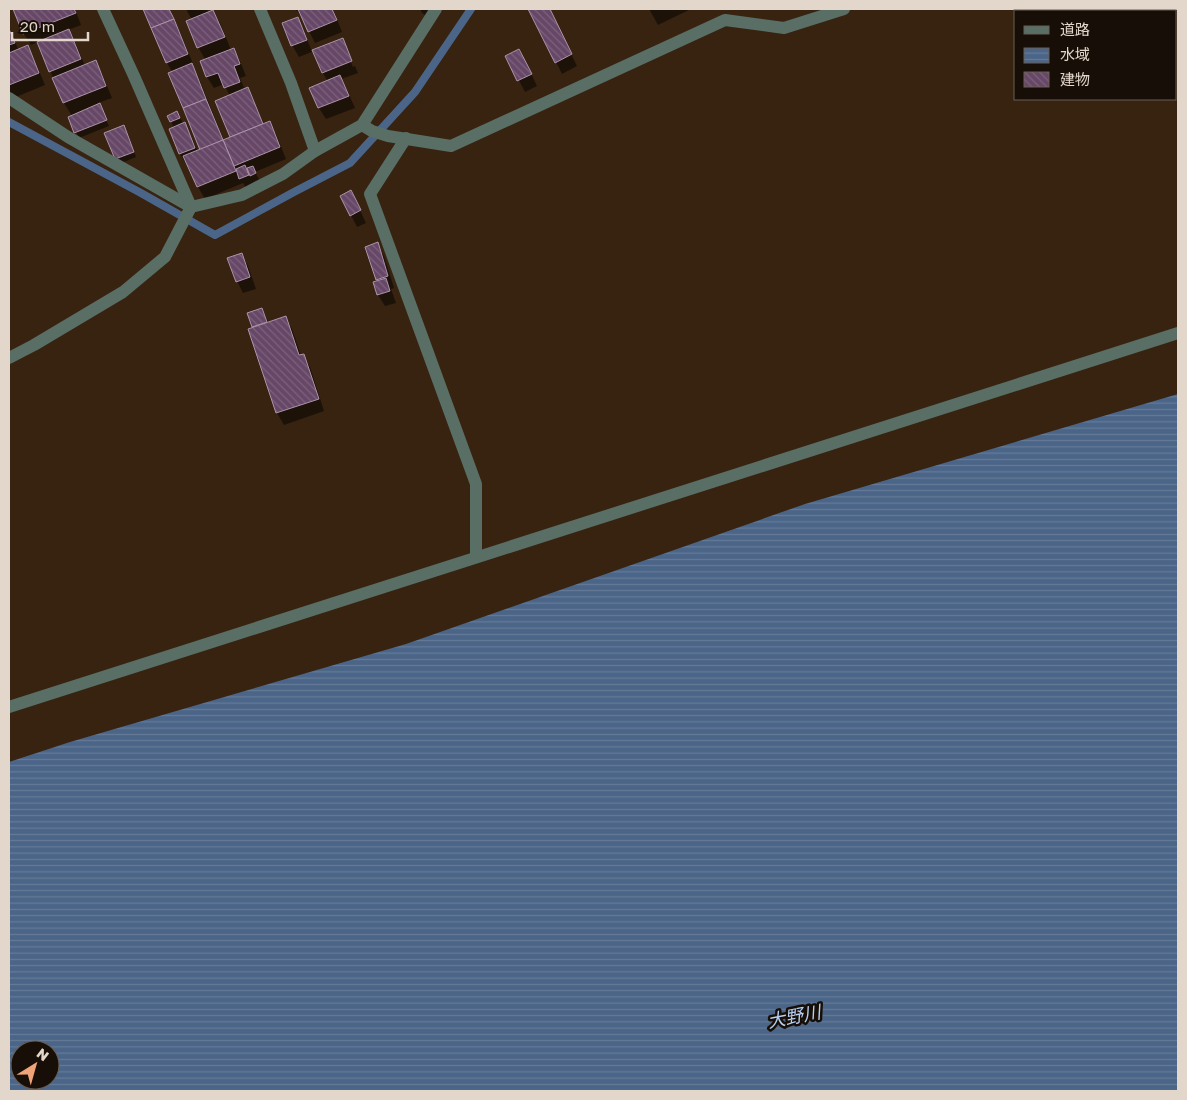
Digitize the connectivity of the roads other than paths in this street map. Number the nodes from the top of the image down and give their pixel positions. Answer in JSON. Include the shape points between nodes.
{"nodes":[{"id":1,"x":103,"y":9,"type":"edge"},
{"id":2,"x":260,"y":9,"type":"edge"},
{"id":3,"x":436,"y":9,"type":"edge"},
{"id":4,"x":844,"y":9,"type":"edge"},
{"id":5,"x":9,"y":98,"type":"edge"},
{"id":6,"x":367,"y":128,"type":"junction"},
{"id":7,"x":406,"y":138,"type":"junction"},
{"id":8,"x":315,"y":151,"type":"junction"},
{"id":9,"x":191,"y":208,"type":"junction"},
{"id":10,"x":1178,"y":333,"type":"edge"},
{"id":11,"x":9,"y":358,"type":"edge"},
{"id":12,"x":476,"y":557,"type":"junction"},
{"id":13,"x":9,"y":707,"type":"edge"}],
"edges":[{"from":1,"to":9,"type":"street"},
{"from":2,"to":8,"type":"street"},
{"from":3,"to":6,"type":"street"},
{"from":4,"to":7,"type":"street","via":[[784,28],[725,20],[451,146]]},
{"from":5,"to":9,"type":"street","via":[[68,137]]},
{"from":6,"to":7,"type":"street","via":[[388,136]]},
{"from":6,"to":8,"type":"street"},
{"from":7,"to":12,"type":"street","via":[[370,194],[476,484]]},
{"from":8,"to":9,"type":"street","via":[[283,174],[242,195]]},
{"from":9,"to":11,"type":"street","via":[[165,257],[123,292]]},
{"from":10,"to":12,"type":"street"},
{"from":12,"to":13,"type":"street"}]}
